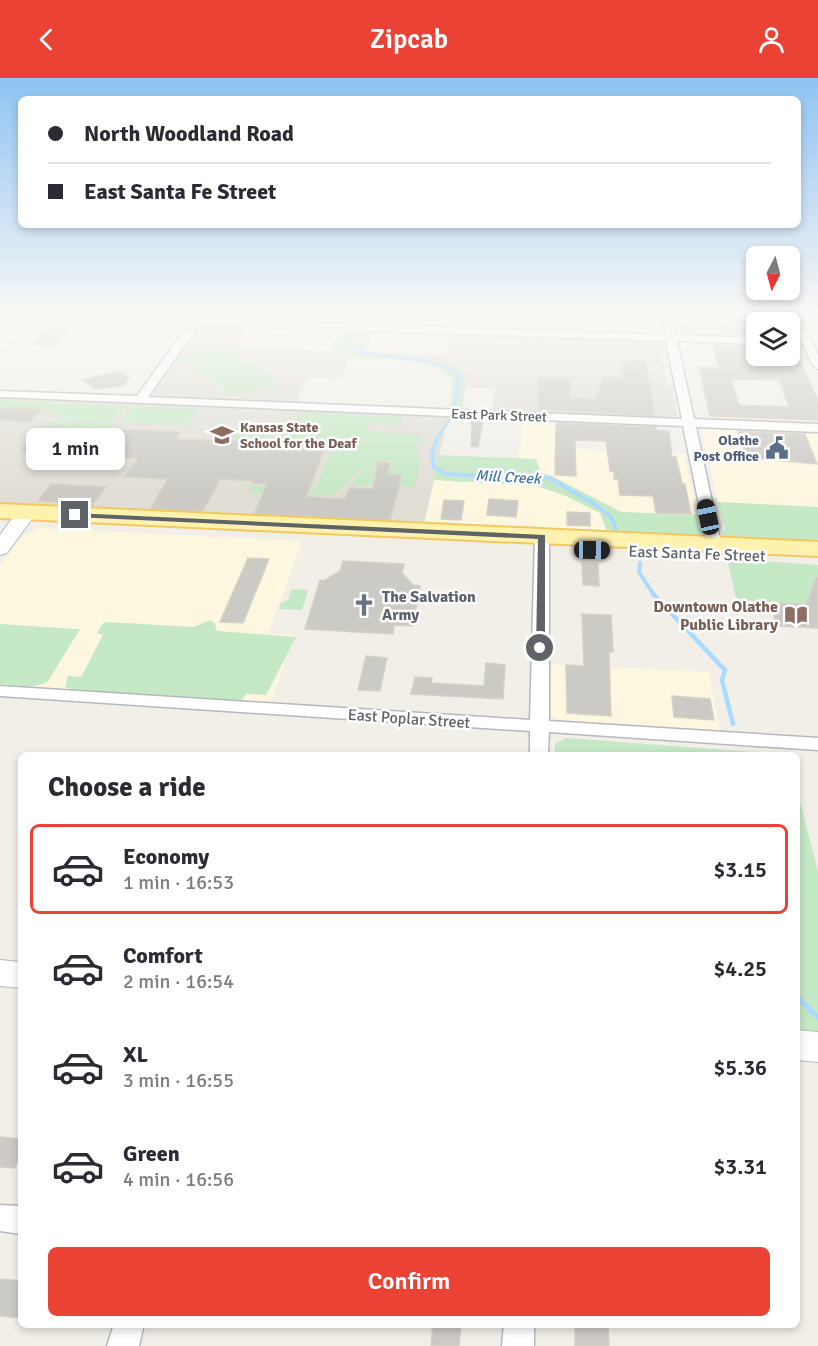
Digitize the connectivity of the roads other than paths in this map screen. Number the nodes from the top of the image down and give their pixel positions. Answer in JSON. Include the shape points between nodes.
{"nodes":[{"id":1,"x":159,"y":374,"type":"edge"},
{"id":2,"x":678,"y":374,"type":"edge"},
{"id":3,"x":0,"y":394,"type":"edge"},
{"id":4,"x":141,"y":400,"type":"junction"},
{"id":5,"x":688,"y":423,"type":"junction"},
{"id":6,"x":818,"y":428,"type":"edge"},
{"id":7,"x":11,"y":517,"type":"edge"},
{"id":8,"x":542,"y":543,"type":"junction"},
{"id":9,"x":715,"y":548,"type":"junction"},
{"id":10,"x":0,"y":549,"type":"edge"},
{"id":11,"x":818,"y":549,"type":"edge"},
{"id":12,"x":818,"y":558,"type":"edge"},
{"id":13,"x":0,"y":691,"type":"edge"},
{"id":14,"x":539,"y":726,"type":"junction"},
{"id":15,"x":818,"y":744,"type":"edge"},
{"id":16,"x":539,"y":752,"type":"edge"},
{"id":17,"x":0,"y":973,"type":"edge"},
{"id":18,"x":18,"y":975,"type":"edge"},
{"id":19,"x":800,"y":1045,"type":"edge"},
{"id":20,"x":818,"y":1047,"type":"edge"},
{"id":21,"x":0,"y":1218,"type":"edge"},
{"id":22,"x":18,"y":1220,"type":"edge"},
{"id":23,"x":128,"y":1328,"type":"edge"},
{"id":24,"x":519,"y":1328,"type":"edge"},
{"id":25,"x":123,"y":1346,"type":"edge"},
{"id":26,"x":518,"y":1346,"type":"edge"}],
"edges":[{"from":1,"to":4,"type":"street"},
{"from":2,"to":5,"type":"street"},
{"from":3,"to":4,"type":"street","name":"East Park Street"},
{"from":4,"to":5,"type":"street","name":"East Park Street"},
{"from":5,"to":6,"type":"street","name":"East Park Street"},
{"from":5,"to":9,"type":"street"},
{"from":7,"to":8,"type":"main road","name":"East Santa Fe Street"},
{"from":7,"to":10,"type":"street"},
{"from":8,"to":9,"type":"main road","name":"East Santa Fe Street"},
{"from":8,"to":14,"type":"street"},
{"from":9,"to":11,"type":"main road","name":"East Santa Fe Street"},
{"from":9,"to":12,"type":"main road","name":"East Santa Fe Street"},
{"from":13,"to":14,"type":"street","name":"East Poplar Street"},
{"from":14,"to":15,"type":"street","name":"East Poplar Street"},
{"from":14,"to":16,"type":"street"},
{"from":17,"to":18,"type":"street"},
{"from":19,"to":20,"type":"street"},
{"from":21,"to":22,"type":"street"},
{"from":23,"to":25,"type":"street"},
{"from":24,"to":26,"type":"street"}]}
